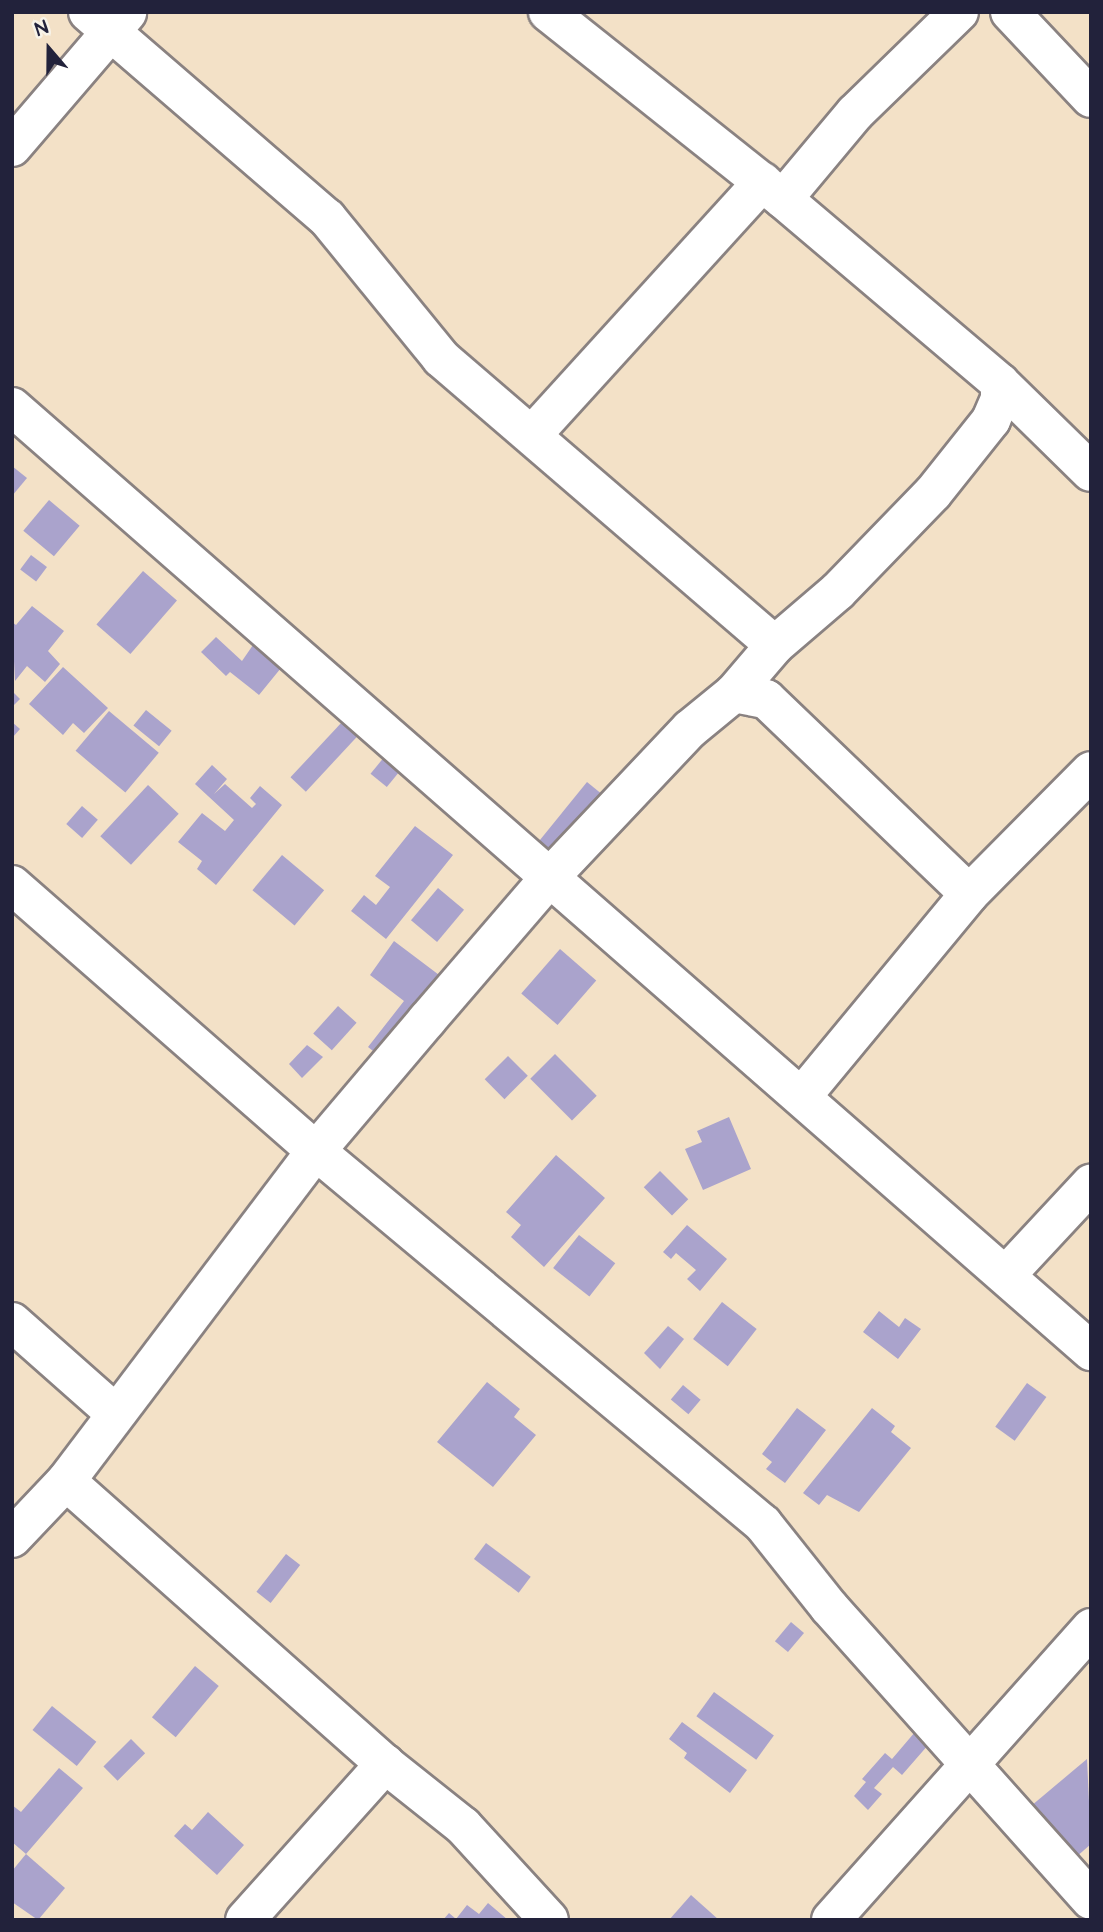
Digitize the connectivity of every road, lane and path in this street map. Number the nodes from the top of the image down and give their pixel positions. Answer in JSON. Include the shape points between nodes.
{"nodes":[{"id":1,"x":548,"y":12,"type":"edge"},
{"id":2,"x":959,"y":12,"type":"edge"},
{"id":3,"x":1010,"y":12,"type":"edge"},
{"id":4,"x":109,"y":19,"type":"edge"},
{"id":5,"x":1091,"y":98,"type":"edge"},
{"id":6,"x":12,"y":147,"type":"edge"},
{"id":7,"x":773,"y":191,"type":"junction"},
{"id":8,"x":1000,"y":383,"type":"junction"},
{"id":9,"x":12,"y":407,"type":"edge"},
{"id":10,"x":533,"y":434,"type":"junction"},
{"id":11,"x":1091,"y":472,"type":"edge"},
{"id":12,"x":759,"y":676,"type":"junction"},
{"id":13,"x":1091,"y":771,"type":"edge"},
{"id":14,"x":549,"y":878,"type":"junction"},
{"id":15,"x":12,"y":885,"type":"edge"},
{"id":16,"x":969,"y":894,"type":"junction"},
{"id":17,"x":803,"y":1095,"type":"junction"},
{"id":18,"x":316,"y":1151,"type":"junction"},
{"id":19,"x":1091,"y":1184,"type":"edge"},
{"id":20,"x":1006,"y":1275,"type":"junction"},
{"id":21,"x":12,"y":1322,"type":"edge"},
{"id":22,"x":1091,"y":1351,"type":"edge"},
{"id":23,"x":115,"y":1413,"type":"junction"},
{"id":24,"x":66,"y":1481,"type":"junction"},
{"id":25,"x":12,"y":1538,"type":"edge"},
{"id":26,"x":1091,"y":1628,"type":"edge"},
{"id":27,"x":971,"y":1763,"type":"junction"},
{"id":28,"x":385,"y":1764,"type":"junction"},
{"id":29,"x":1091,"y":1900,"type":"edge"},
{"id":30,"x":245,"y":1920,"type":"edge"},
{"id":31,"x":549,"y":1920,"type":"edge"},
{"id":32,"x":831,"y":1920,"type":"edge"}],
"edges":[{"from":1,"to":7,"type":"street"},
{"from":2,"to":7,"type":"street"},
{"from":3,"to":5,"type":"street"},
{"from":4,"to":6,"type":"street"},
{"from":4,"to":10,"type":"street","via":[[327,218],[441,358]]},
{"from":7,"to":8,"type":"street"},
{"from":7,"to":10,"type":"street"},
{"from":8,"to":11,"type":"street"},
{"from":8,"to":12,"type":"street","via":[[1000,400],[991,420],[933,493]]},
{"from":9,"to":14,"type":"street"},
{"from":10,"to":12,"type":"street"},
{"from":12,"to":14,"type":"street","via":[[690,729]]},
{"from":12,"to":16,"type":"street"},
{"from":13,"to":16,"type":"street"},
{"from":14,"to":17,"type":"street"},
{"from":14,"to":18,"type":"street"},
{"from":15,"to":18,"type":"street"},
{"from":16,"to":17,"type":"street"},
{"from":17,"to":20,"type":"street"},
{"from":18,"to":23,"type":"street"},
{"from":18,"to":27,"type":"street","via":[[763,1524],[829,1607]]},
{"from":19,"to":20,"type":"street"},
{"from":20,"to":22,"type":"street"},
{"from":21,"to":23,"type":"street"},
{"from":23,"to":24,"type":"street"},
{"from":24,"to":25,"type":"street"},
{"from":24,"to":28,"type":"street"},
{"from":26,"to":27,"type":"street"},
{"from":27,"to":29,"type":"street"},
{"from":27,"to":32,"type":"street"},
{"from":28,"to":30,"type":"street"},
{"from":28,"to":31,"type":"street","via":[[464,1826]]}]}
